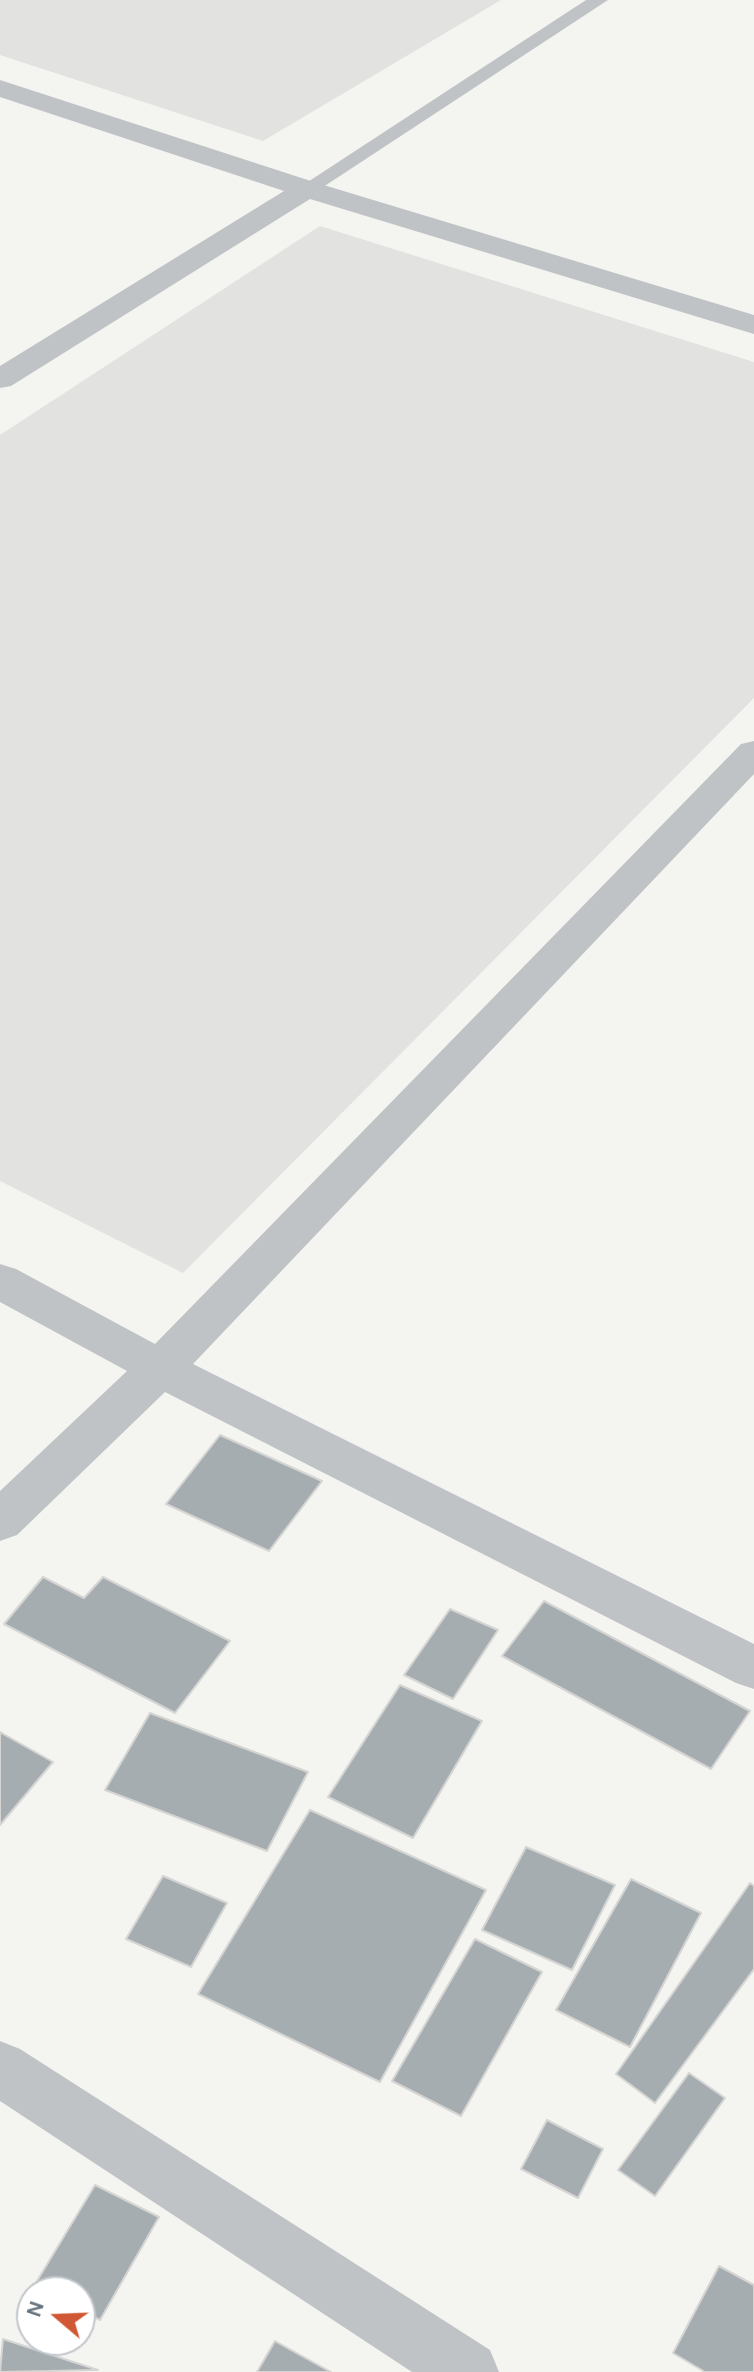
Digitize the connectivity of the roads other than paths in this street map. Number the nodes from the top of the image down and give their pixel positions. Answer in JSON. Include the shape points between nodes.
{"nodes":[{"id":1,"x":599,"y":0,"type":"edge"},
{"id":2,"x":0,"y":88,"type":"edge"},
{"id":3,"x":307,"y":189,"type":"junction"},
{"id":4,"x":754,"y":325,"type":"edge"},
{"id":5,"x":0,"y":379,"type":"edge"},
{"id":6,"x":754,"y":752,"type":"edge"},
{"id":7,"x":0,"y":1281,"type":"edge"},
{"id":8,"x":160,"y":1368,"type":"junction"},
{"id":9,"x":0,"y":1521,"type":"edge"},
{"id":10,"x":754,"y":1668,"type":"edge"},
{"id":11,"x":0,"y":2068,"type":"edge"},
{"id":12,"x":468,"y":2372,"type":"edge"}],
"edges":[{"from":1,"to":3,"type":"lane"},
{"from":2,"to":3,"type":"street"},
{"from":3,"to":4,"type":"street"},
{"from":3,"to":5,"type":"street"},
{"from":6,"to":8,"type":"street"},
{"from":7,"to":8,"type":"street"},
{"from":8,"to":9,"type":"street"},
{"from":8,"to":10,"type":"street"},
{"from":11,"to":12,"type":"street"}]}
